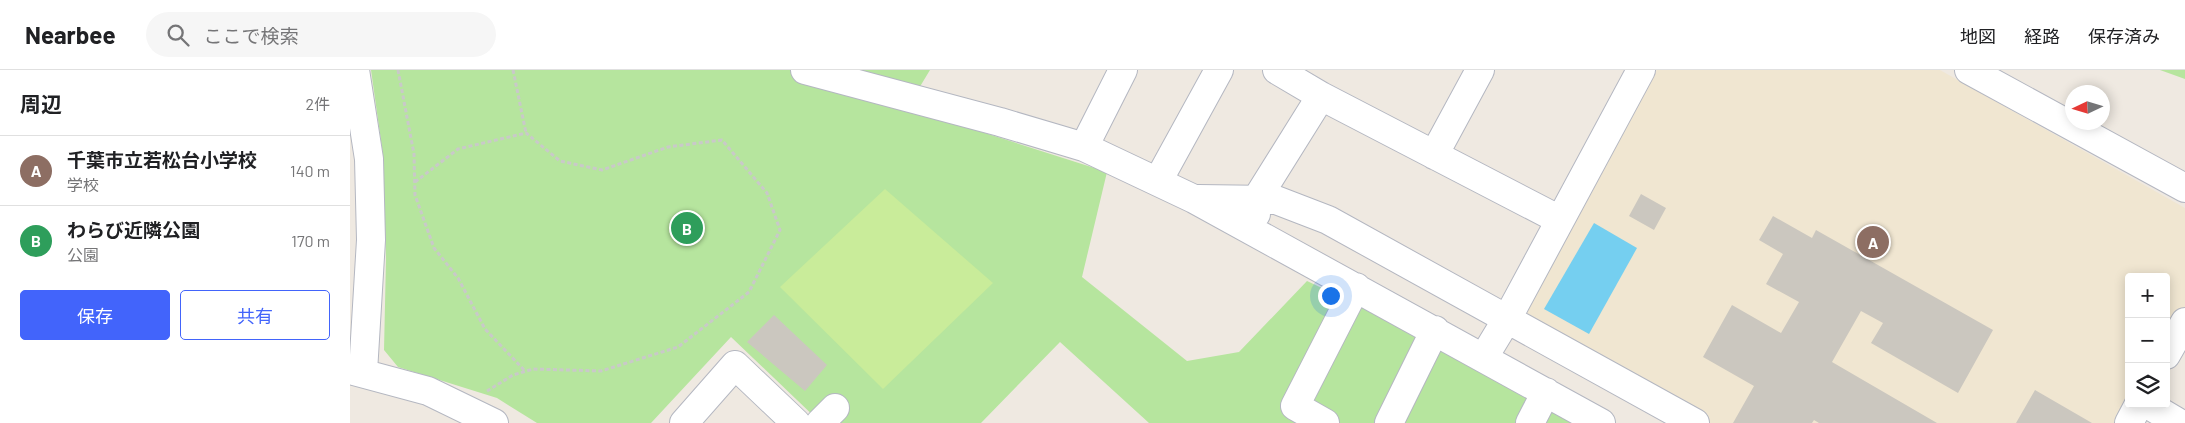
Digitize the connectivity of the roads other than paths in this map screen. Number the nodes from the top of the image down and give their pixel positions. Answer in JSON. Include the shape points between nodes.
{"nodes":[{"id":1,"x":354,"y":70,"type":"edge"},
{"id":2,"x":805,"y":70,"type":"edge"},
{"id":3,"x":1123,"y":70,"type":"edge"},
{"id":4,"x":1219,"y":70,"type":"edge"},
{"id":5,"x":1277,"y":70,"type":"edge"},
{"id":6,"x":1480,"y":70,"type":"edge"},
{"id":7,"x":1641,"y":70,"type":"edge"},
{"id":8,"x":1969,"y":70,"type":"edge"},
{"id":9,"x":1320,"y":96,"type":"junction"},
{"id":10,"x":1084,"y":147,"type":"junction"},
{"id":11,"x":1434,"y":155,"type":"junction"},
{"id":12,"x":360,"y":160,"type":"edge"},
{"id":13,"x":1158,"y":181,"type":"junction"},
{"id":14,"x":2185,"y":188,"type":"edge"},
{"id":15,"x":1194,"y":199,"type":"junction"},
{"id":16,"x":1256,"y":200,"type":"junction"},
{"id":17,"x":1560,"y":220,"type":"junction"},
{"id":18,"x":1256,"y":232,"type":"junction"},
{"id":19,"x":1356,"y":287,"type":"junction"},
{"id":20,"x":1507,"y":319,"type":"junction"},
{"id":21,"x":2185,"y":322,"type":"edge"},
{"id":22,"x":1435,"y":330,"type":"junction"},
{"id":23,"x":2170,"y":348,"type":"edge"},
{"id":24,"x":1484,"y":357,"type":"junction"},
{"id":25,"x":356,"y":371,"type":"edge"},
{"id":26,"x":1546,"y":392,"type":"junction"},
{"id":27,"x":2137,"y":408,"type":"edge"},
{"id":28,"x":2154,"y":408,"type":"edge"},
{"id":29,"x":494,"y":423,"type":"edge"},
{"id":30,"x":684,"y":423,"type":"edge"},
{"id":31,"x":796,"y":423,"type":"edge"},
{"id":32,"x":1324,"y":423,"type":"edge"},
{"id":33,"x":1389,"y":423,"type":"edge"},
{"id":34,"x":1530,"y":423,"type":"edge"},
{"id":35,"x":1601,"y":423,"type":"edge"},
{"id":36,"x":1695,"y":423,"type":"edge"},
{"id":37,"x":2128,"y":423,"type":"edge"},
{"id":38,"x":2178,"y":423,"type":"edge"}],
"edges":[{"from":1,"to":12,"type":"street"},
{"from":2,"to":10,"type":"street"},
{"from":3,"to":10,"type":"street"},
{"from":4,"to":13,"type":"street"},
{"from":5,"to":9,"type":"street"},
{"from":6,"to":11,"type":"street"},
{"from":7,"to":17,"type":"street"},
{"from":8,"to":14,"type":"street"},
{"from":9,"to":11,"type":"street"},
{"from":9,"to":16,"type":"street"},
{"from":10,"to":13,"type":"street"},
{"from":11,"to":17,"type":"street"},
{"from":12,"to":25,"type":"street","via":[[371,240]]},
{"from":13,"to":15,"type":"street"},
{"from":15,"to":16,"type":"street"},
{"from":15,"to":18,"type":"street"},
{"from":16,"to":18,"type":"street"},
{"from":16,"to":20,"type":"street","via":[[1276,200],[1328,220]]},
{"from":17,"to":20,"type":"street"},
{"from":18,"to":19,"type":"street"},
{"from":19,"to":22,"type":"street"},
{"from":19,"to":32,"type":"street","via":[[1295,406]]},
{"from":20,"to":24,"type":"street"},
{"from":20,"to":36,"type":"street"},
{"from":21,"to":23,"type":"street"},
{"from":22,"to":24,"type":"street"},
{"from":22,"to":33,"type":"street"},
{"from":24,"to":26,"type":"street"},
{"from":25,"to":29,"type":"street","via":[[428,391]]},
{"from":26,"to":34,"type":"street"},
{"from":26,"to":35,"type":"street"},
{"from":27,"to":37,"type":"street"},
{"from":28,"to":38,"type":"street"},
{"from":30,"to":31,"type":"street","via":[[735,365]]}]}
